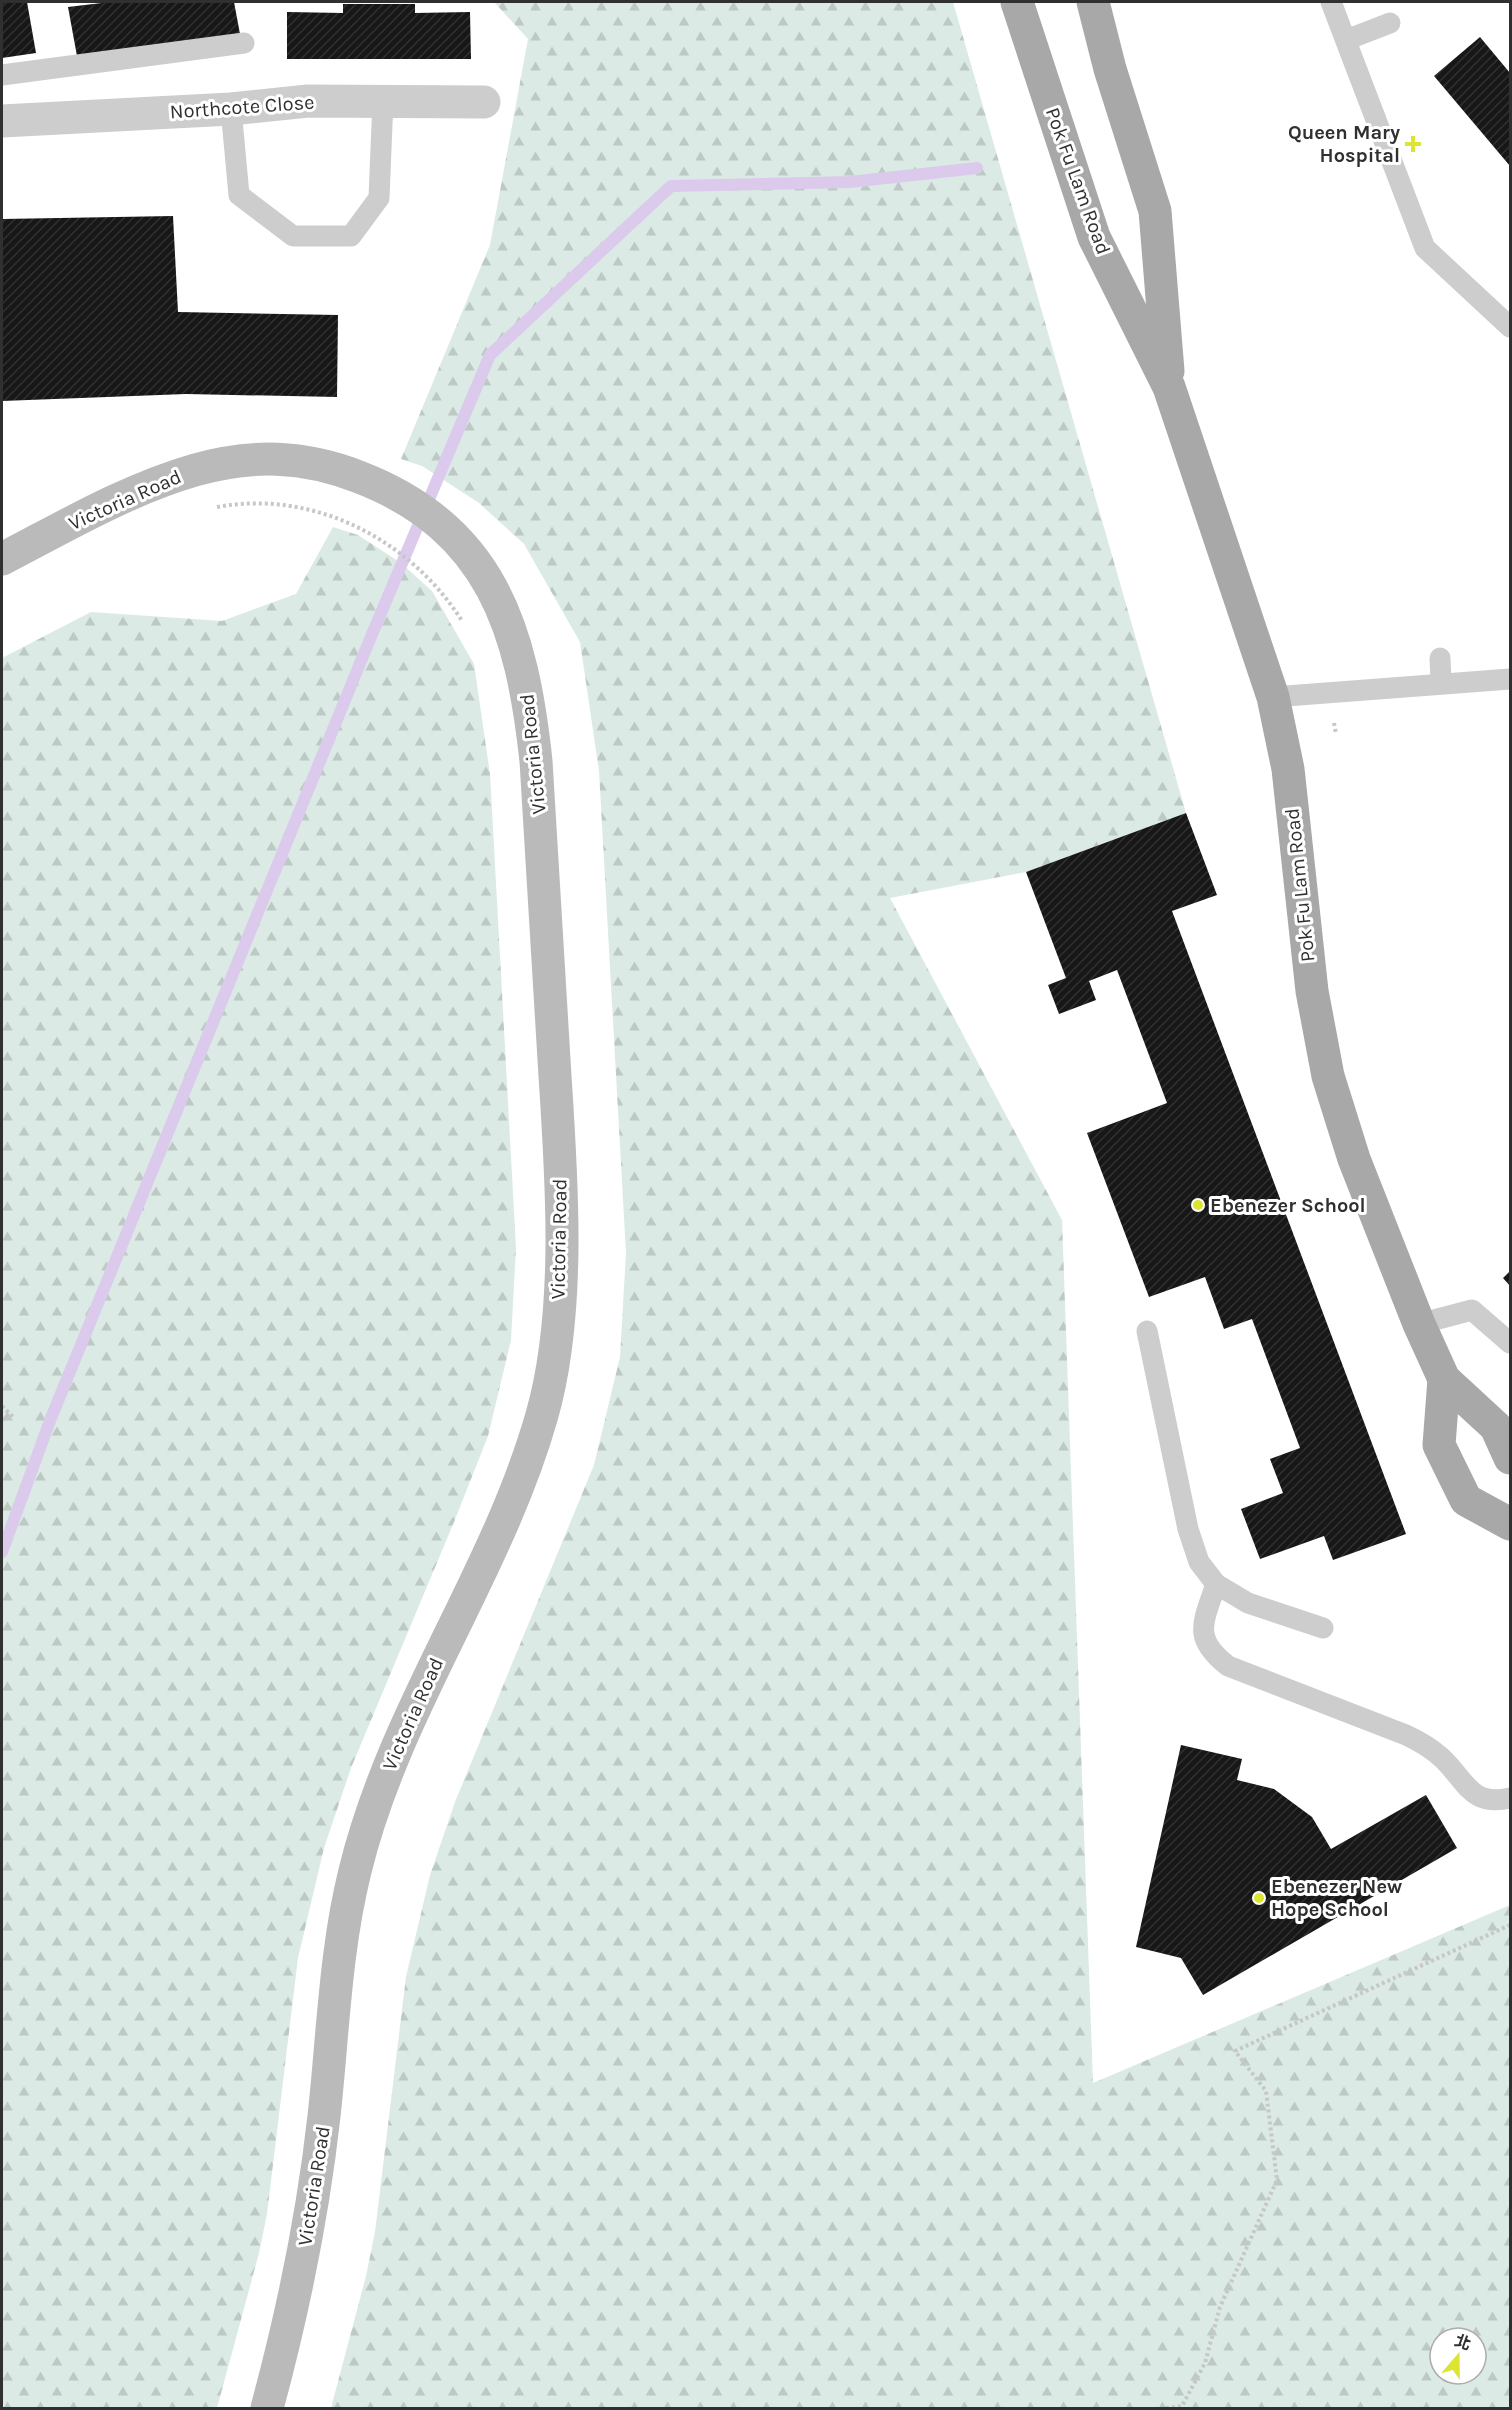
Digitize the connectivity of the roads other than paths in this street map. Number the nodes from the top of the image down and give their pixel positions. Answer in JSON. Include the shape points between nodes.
{"nodes":[{"id":1,"x":1017,"y":2,"type":"edge"},
{"id":2,"x":1094,"y":2,"type":"edge"},
{"id":3,"x":1331,"y":2,"type":"edge"},
{"id":4,"x":1390,"y":23,"type":"dead end"},
{"id":5,"x":1346,"y":40,"type":"junction"},
{"id":6,"x":244,"y":43,"type":"dead end"},
{"id":7,"x":2,"y":75,"type":"edge"},
{"id":8,"x":383,"y":100,"type":"junction"},
{"id":9,"x":484,"y":102,"type":"dead end"},
{"id":10,"x":231,"y":109,"type":"junction"},
{"id":11,"x":2,"y":122,"type":"edge"},
{"id":12,"x":1510,"y":327,"type":"edge"},
{"id":13,"x":1169,"y":387,"type":"junction"},
{"id":14,"x":2,"y":559,"type":"edge"},
{"id":15,"x":1440,"y":658,"type":"dead end"},
{"id":16,"x":1510,"y":679,"type":"edge"},
{"id":17,"x":1441,"y":683,"type":"junction"},
{"id":18,"x":1273,"y":697,"type":"junction"},
{"id":19,"x":1419,"y":1324,"type":"junction"},
{"id":20,"x":1147,"y":1331,"type":"dead end"},
{"id":21,"x":1510,"y":1343,"type":"edge"},
{"id":22,"x":1444,"y":1379,"type":"junction"},
{"id":23,"x":1510,"y":1458,"type":"edge"},
{"id":24,"x":1510,"y":1524,"type":"edge"},
{"id":25,"x":1216,"y":1584,"type":"junction"},
{"id":26,"x":1323,"y":1628,"type":"dead end"},
{"id":27,"x":1510,"y":1798,"type":"edge"},
{"id":28,"x":267,"y":2409,"type":"edge"}],
"edges":[{"from":1,"to":13,"type":"main road","name":"Pok Fu Lam Road","via":[[1094,237]]},
{"from":2,"to":13,"type":"main road","name":"Pok Fu Lam Road","via":[[1110,69],[1155,211]]},
{"from":3,"to":5,"type":"lane"},
{"from":4,"to":5,"type":"lane"},
{"from":5,"to":12,"type":"lane","via":[[1425,248]]},
{"from":6,"to":7,"type":"lane"},
{"from":8,"to":9,"type":"street","name":"Northcote Close"},
{"from":8,"to":10,"type":"street","name":"Northcote Close","via":[[308,101]]},
{"from":8,"to":10,"type":"lane","via":[[379,198],[351,236],[293,236],[239,195]]},
{"from":10,"to":11,"type":"street","name":"Northcote Close"},
{"from":13,"to":18,"type":"main road","name":"Pok Fu Lam Road"},
{"from":14,"to":28,"type":"main road","name":"Victoria Road","via":[[124,496],[196,470],[266,458],[300,460],[376,483],[440,521],[486,576],[518,651],[527,686],[536,761],[560,1149],[560,1294],[553,1360],[544,1411],[529,1460],[480,1574],[402,1733],[365,1833],[346,1918],[308,2230]]},
{"from":15,"to":17,"type":"lane"},
{"from":16,"to":17,"type":"lane"},
{"from":17,"to":18,"type":"lane"},
{"from":18,"to":19,"type":"main road","name":"Pok Fu Lam Road","via":[[1288,769],[1312,991],[1328,1076],[1354,1159]]},
{"from":19,"to":21,"type":"lane","via":[[1472,1310]]},
{"from":19,"to":22,"type":"main road","name":"Pok Fu Lam Road"},
{"from":20,"to":25,"type":"lane","via":[[1188,1529],[1199,1562]]},
{"from":22,"to":23,"type":"main road","name":"Pok Fu Lam Road","via":[[1496,1427]]},
{"from":22,"to":24,"type":"main road","name":"Pok Fu Lam Road","via":[[1439,1445],[1466,1500]]},
{"from":25,"to":26,"type":"lane","via":[[1248,1603]]},
{"from":25,"to":27,"type":"lane","via":[[1203,1634],[1212,1653],[1228,1666],[1406,1735],[1442,1758],[1476,1796],[1493,1802]]}]}
